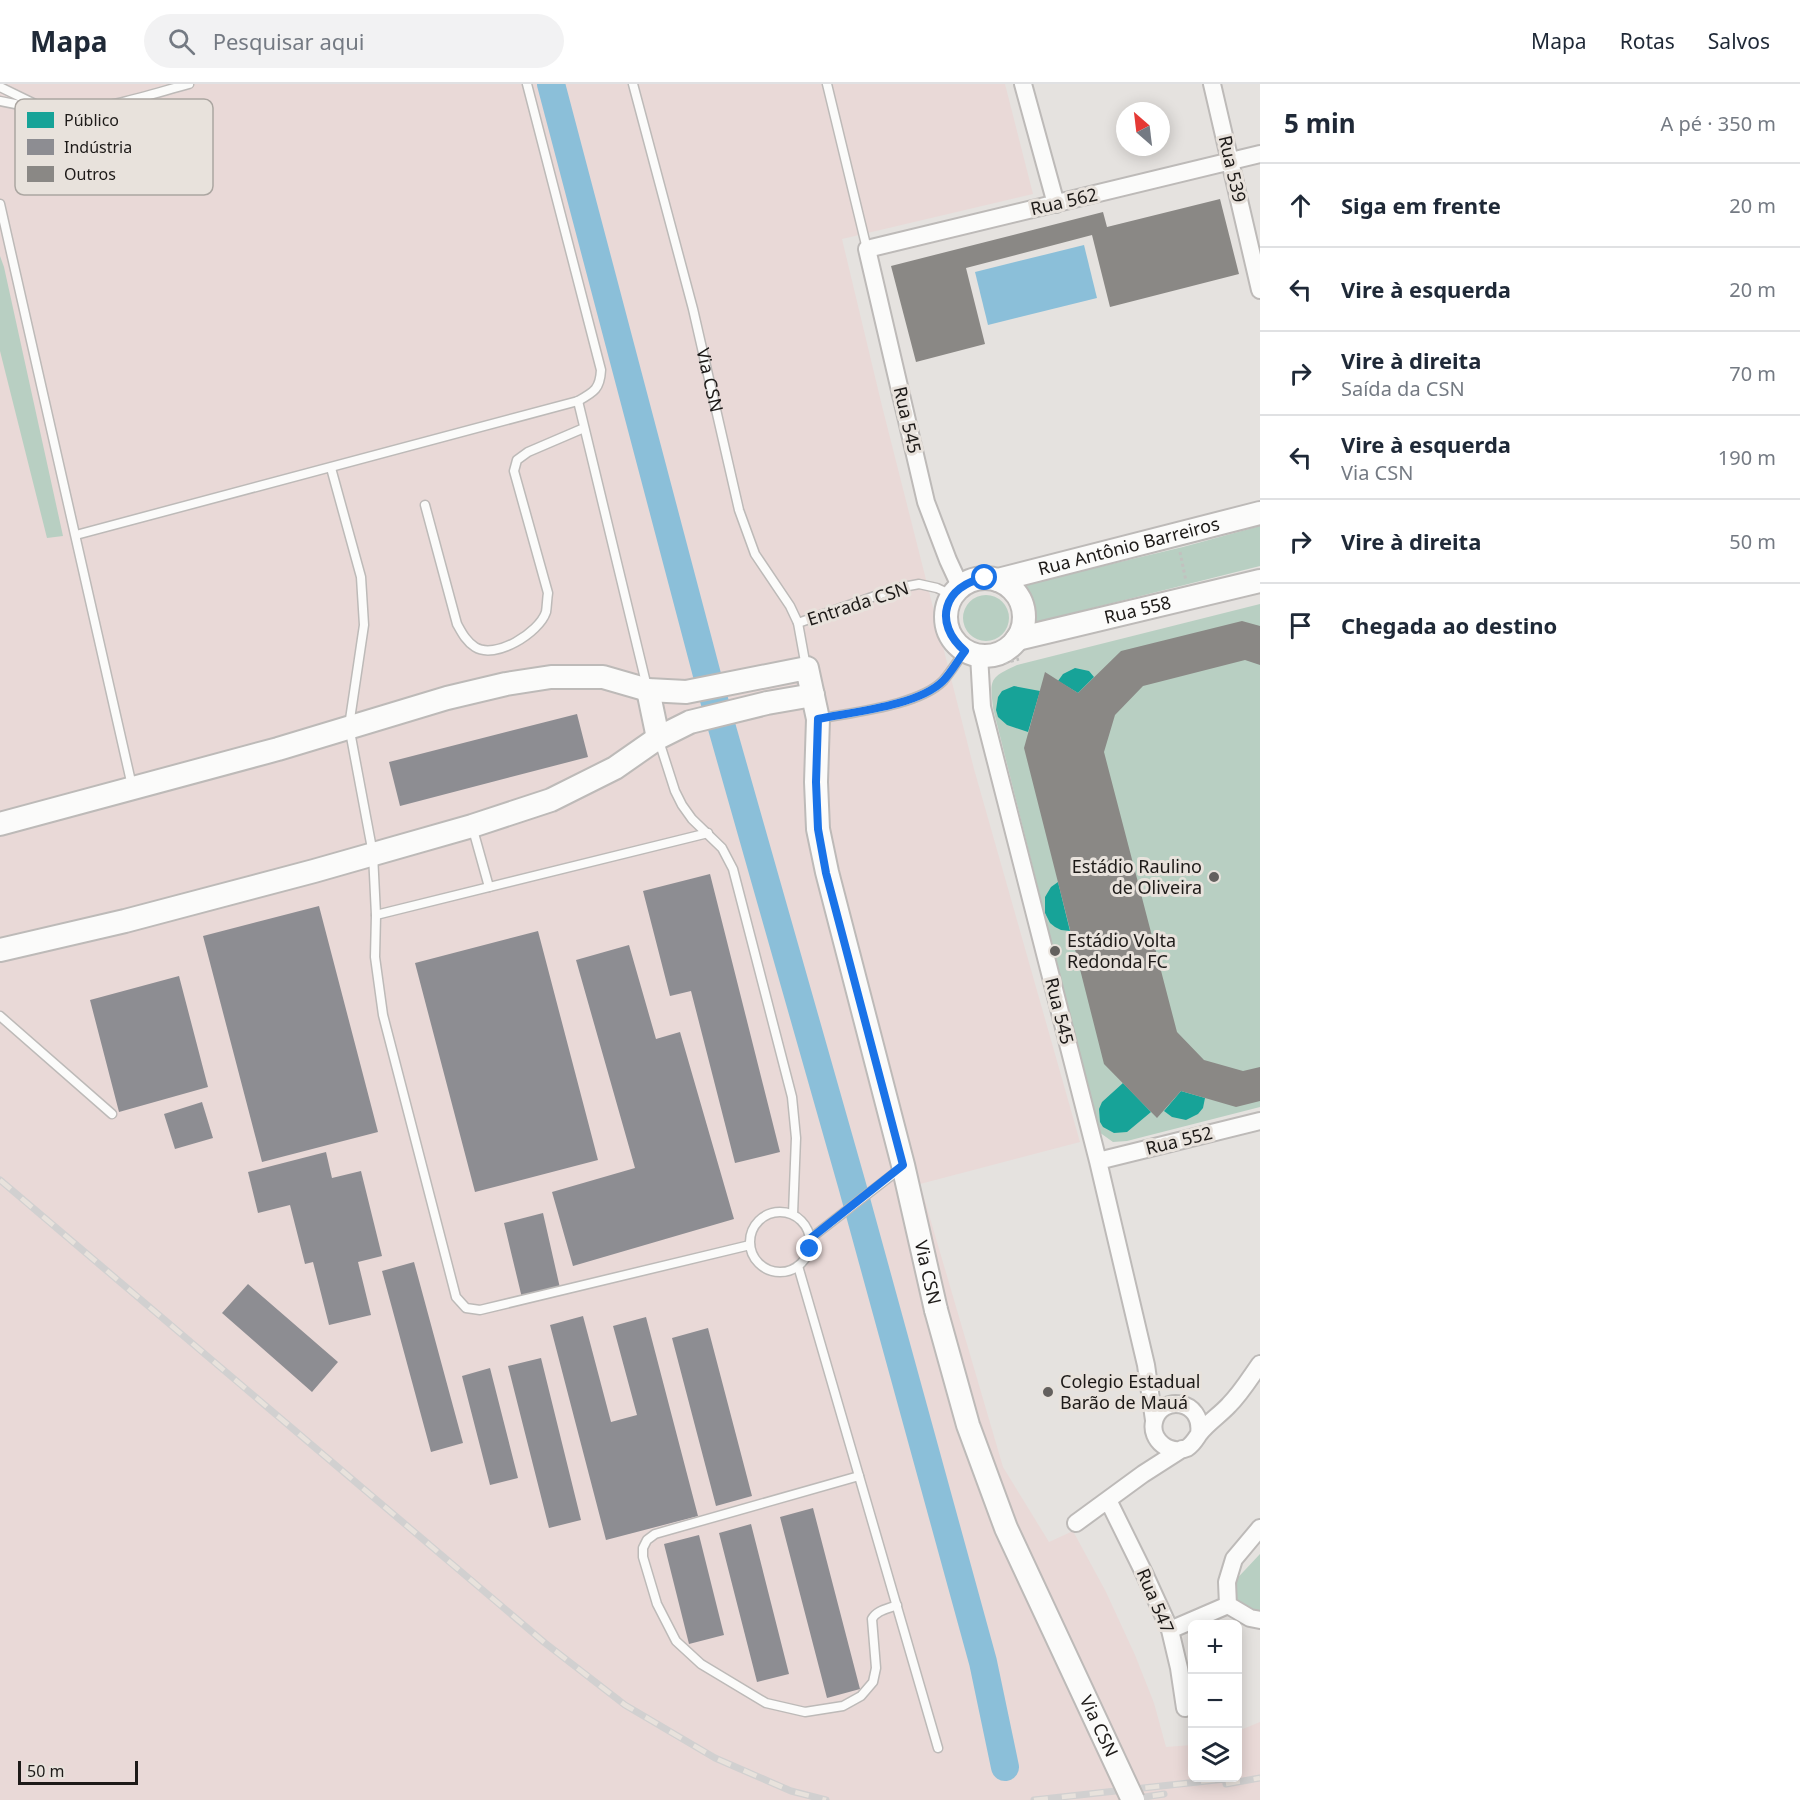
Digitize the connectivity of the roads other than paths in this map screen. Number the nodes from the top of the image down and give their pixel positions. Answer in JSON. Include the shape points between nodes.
{"nodes":[{"id":1,"x":189,"y":84,"type":"edge"},
{"id":2,"x":527,"y":84,"type":"edge"},
{"id":3,"x":633,"y":84,"type":"edge"},
{"id":4,"x":827,"y":84,"type":"edge"},
{"id":5,"x":1023,"y":84,"type":"edge"},
{"id":6,"x":1212,"y":84,"type":"edge"},
{"id":7,"x":0,"y":87,"type":"edge"},
{"id":8,"x":26,"y":99,"type":"edge"},
{"id":9,"x":130,"y":99,"type":"edge"},
{"id":10,"x":0,"y":101,"type":"edge"},
{"id":11,"x":15,"y":103,"type":"edge"},
{"id":12,"x":1260,"y":154,"type":"edge"},
{"id":13,"x":1231,"y":162,"type":"junction"},
{"id":14,"x":0,"y":204,"type":"edge"},
{"id":15,"x":1056,"y":204,"type":"junction"},
{"id":16,"x":1253,"y":227,"type":"edge"},
{"id":17,"x":867,"y":249,"type":"junction"},
{"id":18,"x":1260,"y":290,"type":"edge"},
{"id":19,"x":578,"y":401,"type":"junction"},
{"id":20,"x":584,"y":428,"type":"junction"},
{"id":21,"x":331,"y":468,"type":"junction"},
{"id":22,"x":425,"y":505,"type":"dead end"},
{"id":23,"x":1260,"y":513,"type":"edge"},
{"id":24,"x":76,"y":536,"type":"junction"},
{"id":25,"x":998,"y":580,"type":"junction"},
{"id":26,"x":1260,"y":581,"type":"edge"},
{"id":27,"x":956,"y":591,"type":"junction"},
{"id":28,"x":798,"y":623,"type":"junction"},
{"id":29,"x":1017,"y":639,"type":"junction"},
{"id":30,"x":972,"y":653,"type":"junction"},
{"id":31,"x":807,"y":668,"type":"junction"},
{"id":32,"x":648,"y":690,"type":"junction"},
{"id":33,"x":813,"y":695,"type":"junction"},
{"id":34,"x":818,"y":719,"type":"junction"},
{"id":35,"x":349,"y":726,"type":"junction"},
{"id":36,"x":658,"y":738,"type":"junction"},
{"id":37,"x":133,"y":789,"type":"junction"},
{"id":38,"x":0,"y":824,"type":"edge"},
{"id":39,"x":472,"y":826,"type":"junction"},
{"id":40,"x":708,"y":833,"type":"junction"},
{"id":41,"x":373,"y":855,"type":"junction"},
{"id":42,"x":489,"y":887,"type":"junction"},
{"id":43,"x":376,"y":915,"type":"junction"},
{"id":44,"x":0,"y":950,"type":"edge"},
{"id":45,"x":0,"y":1016,"type":"edge"},
{"id":46,"x":112,"y":1114,"type":"dead end"},
{"id":47,"x":1260,"y":1121,"type":"edge"},
{"id":48,"x":1098,"y":1161,"type":"junction"},
{"id":49,"x":895,"y":1172,"type":"junction"},
{"id":50,"x":793,"y":1214,"type":"junction"},
{"id":51,"x":811,"y":1238,"type":"junction"},
{"id":52,"x":750,"y":1245,"type":"junction"},
{"id":53,"x":798,"y":1266,"type":"junction"},
{"id":54,"x":1260,"y":1364,"type":"edge"},
{"id":55,"x":1146,"y":1365,"type":"junction"},
{"id":56,"x":1174,"y":1404,"type":"junction"},
{"id":57,"x":1230,"y":1404,"type":"junction"},
{"id":58,"x":1192,"y":1409,"type":"junction"},
{"id":59,"x":1155,"y":1420,"type":"junction"},
{"id":60,"x":1199,"y":1434,"type":"junction"},
{"id":61,"x":1156,"y":1438,"type":"junction"},
{"id":62,"x":1182,"y":1449,"type":"junction"},
{"id":63,"x":1143,"y":1474,"type":"junction"},
{"id":64,"x":859,"y":1476,"type":"junction"},
{"id":65,"x":1108,"y":1500,"type":"junction"},
{"id":66,"x":1076,"y":1523,"type":"dead end"},
{"id":67,"x":1260,"y":1528,"type":"edge"},
{"id":68,"x":897,"y":1605,"type":"junction"},
{"id":69,"x":1228,"y":1605,"type":"junction"},
{"id":70,"x":1260,"y":1620,"type":"edge"},
{"id":71,"x":1170,"y":1630,"type":"junction"},
{"id":72,"x":1185,"y":1708,"type":"dead end"},
{"id":73,"x":938,"y":1748,"type":"dead end"},
{"id":74,"x":1133,"y":1800,"type":"edge"}],
"edges":[{"from":1,"to":9,"type":"lane"},
{"from":2,"to":19,"type":"lane","via":[[601,370],[594,392]]},
{"from":3,"to":28,"type":"lane","name":"Via CSN","via":[[693,309],[740,510],[755,554]]},
{"from":4,"to":17,"type":"lane"},
{"from":5,"to":15,"type":"street"},
{"from":6,"to":13,"type":"street","name":"Rua 539"},
{"from":7,"to":8,"type":"lane"},
{"from":10,"to":11,"type":"lane"},
{"from":12,"to":13,"type":"street","name":"Rua 562"},
{"from":13,"to":15,"type":"street","name":"Rua 562"},
{"from":13,"to":16,"type":"street","name":"Rua 539"},
{"from":14,"to":24,"type":"lane"},
{"from":15,"to":17,"type":"street","name":"Rua 562"},
{"from":16,"to":18,"type":"street","name":"Rua 539"},
{"from":17,"to":27,"type":"street","name":"Rua 545","via":[[926,502]]},
{"from":19,"to":20,"type":"lane"},
{"from":19,"to":21,"type":"lane"},
{"from":20,"to":22,"type":"lane","via":[[528,452],[518,460],[514,471],[548,593],[546,613],[536,628],[514,643],[492,650],[477,648],[466,639],[458,624]]},
{"from":20,"to":32,"type":"lane"},
{"from":21,"to":24,"type":"lane"},
{"from":21,"to":35,"type":"lane","via":[[361,577],[364,625]]},
{"from":23,"to":25,"type":"street","name":"Rua Antônio Barreiros"},
{"from":24,"to":37,"type":"lane"},
{"from":25,"to":27,"type":"street","via":[[972,580]]},
{"from":25,"to":29,"type":"street","via":[[1017,594],[1022,604],[1024,616]]},
{"from":26,"to":29,"type":"street","name":"Rua 558"},
{"from":27,"to":28,"type":"lane","name":"Entrada CSN","via":[[918,584],[898,588]]},
{"from":27,"to":30,"type":"street","via":[[947,607],[948,632]]},
{"from":28,"to":31,"type":"lane","name":"Via CSN"},
{"from":29,"to":30,"type":"street","via":[[1000,653]]},
{"from":30,"to":34,"type":"lane","via":[[942,682],[921,695]]},
{"from":30,"to":48,"type":"street","name":"Rua 545","via":[[982,707]]},
{"from":31,"to":32,"type":"street","via":[[686,692]]},
{"from":31,"to":33,"type":"street","name":"Via CSN"},
{"from":32,"to":35,"type":"street","via":[[603,677],[551,677],[506,684]]},
{"from":32,"to":36,"type":"street"},
{"from":33,"to":34,"type":"street","name":"Via CSN"},
{"from":33,"to":36,"type":"street","via":[[690,722]]},
{"from":34,"to":49,"type":"street","name":"Via CSN","via":[[818,829]]},
{"from":35,"to":37,"type":"street"},
{"from":35,"to":41,"type":"lane"},
{"from":36,"to":39,"type":"street","via":[[615,768],[551,800]]},
{"from":36,"to":40,"type":"lane","via":[[675,790],[692,819]]},
{"from":37,"to":38,"type":"street"},
{"from":39,"to":41,"type":"street"},
{"from":39,"to":42,"type":"lane"},
{"from":40,"to":42,"type":"lane"},
{"from":40,"to":50,"type":"lane","via":[[733,869],[792,1097],[796,1138]]},
{"from":41,"to":43,"type":"lane"},
{"from":41,"to":44,"type":"street"},
{"from":42,"to":43,"type":"lane"},
{"from":43,"to":52,"type":"lane","via":[[375,957],[383,1015],[456,1297],[466,1308],[480,1310]]},
{"from":45,"to":46,"type":"lane"},
{"from":47,"to":48,"type":"street","name":"Rua 552"},
{"from":48,"to":55,"type":"street","name":"Rua 545"},
{"from":49,"to":51,"type":"lane"},
{"from":49,"to":74,"type":"street","name":"Via CSN","bridge":true,"via":[[968,1425],[1006,1528]]},
{"from":50,"to":51,"type":"lane","via":[[808,1228]]},
{"from":50,"to":52,"type":"lane","via":[[782,1211],[762,1217],[755,1225]]},
{"from":51,"to":53,"type":"lane","via":[[806,1258]]},
{"from":52,"to":53,"type":"lane","via":[[759,1264],[768,1270],[789,1271]]},
{"from":53,"to":64,"type":"lane"},
{"from":54,"to":57,"type":"street"},
{"from":55,"to":56,"type":"street","name":"Rua 545"},
{"from":55,"to":59,"type":"street","name":"Rua 545"},
{"from":56,"to":58,"type":"street"},
{"from":56,"to":59,"type":"street","via":[[1166,1406]]},
{"from":57,"to":58,"type":"street"},
{"from":57,"to":60,"type":"street"},
{"from":58,"to":60,"type":"street","via":[[1198,1416]]},
{"from":59,"to":61,"type":"street"},
{"from":60,"to":62,"type":"street","via":[[1195,1442]]},
{"from":61,"to":62,"type":"street","via":[[1170,1449]]},
{"from":61,"to":63,"type":"street","via":[[1154,1455]]},
{"from":62,"to":63,"type":"street"},
{"from":63,"to":65,"type":"street"},
{"from":64,"to":68,"type":"lane"},
{"from":64,"to":68,"type":"lane","via":[[655,1534],[647,1539],[643,1557],[657,1604],[676,1641],[701,1664],[766,1703],[805,1712],[843,1706],[861,1696],[873,1682],[876,1668],[872,1619],[878,1612]]},
{"from":65,"to":66,"type":"street"},
{"from":65,"to":71,"type":"street","name":"Rua 547"},
{"from":67,"to":69,"type":"street","via":[[1234,1559],[1227,1582]]},
{"from":68,"to":73,"type":"lane"},
{"from":69,"to":70,"type":"street"},
{"from":69,"to":71,"type":"street"},
{"from":71,"to":72,"type":"street","name":"Rua 547"}]}
